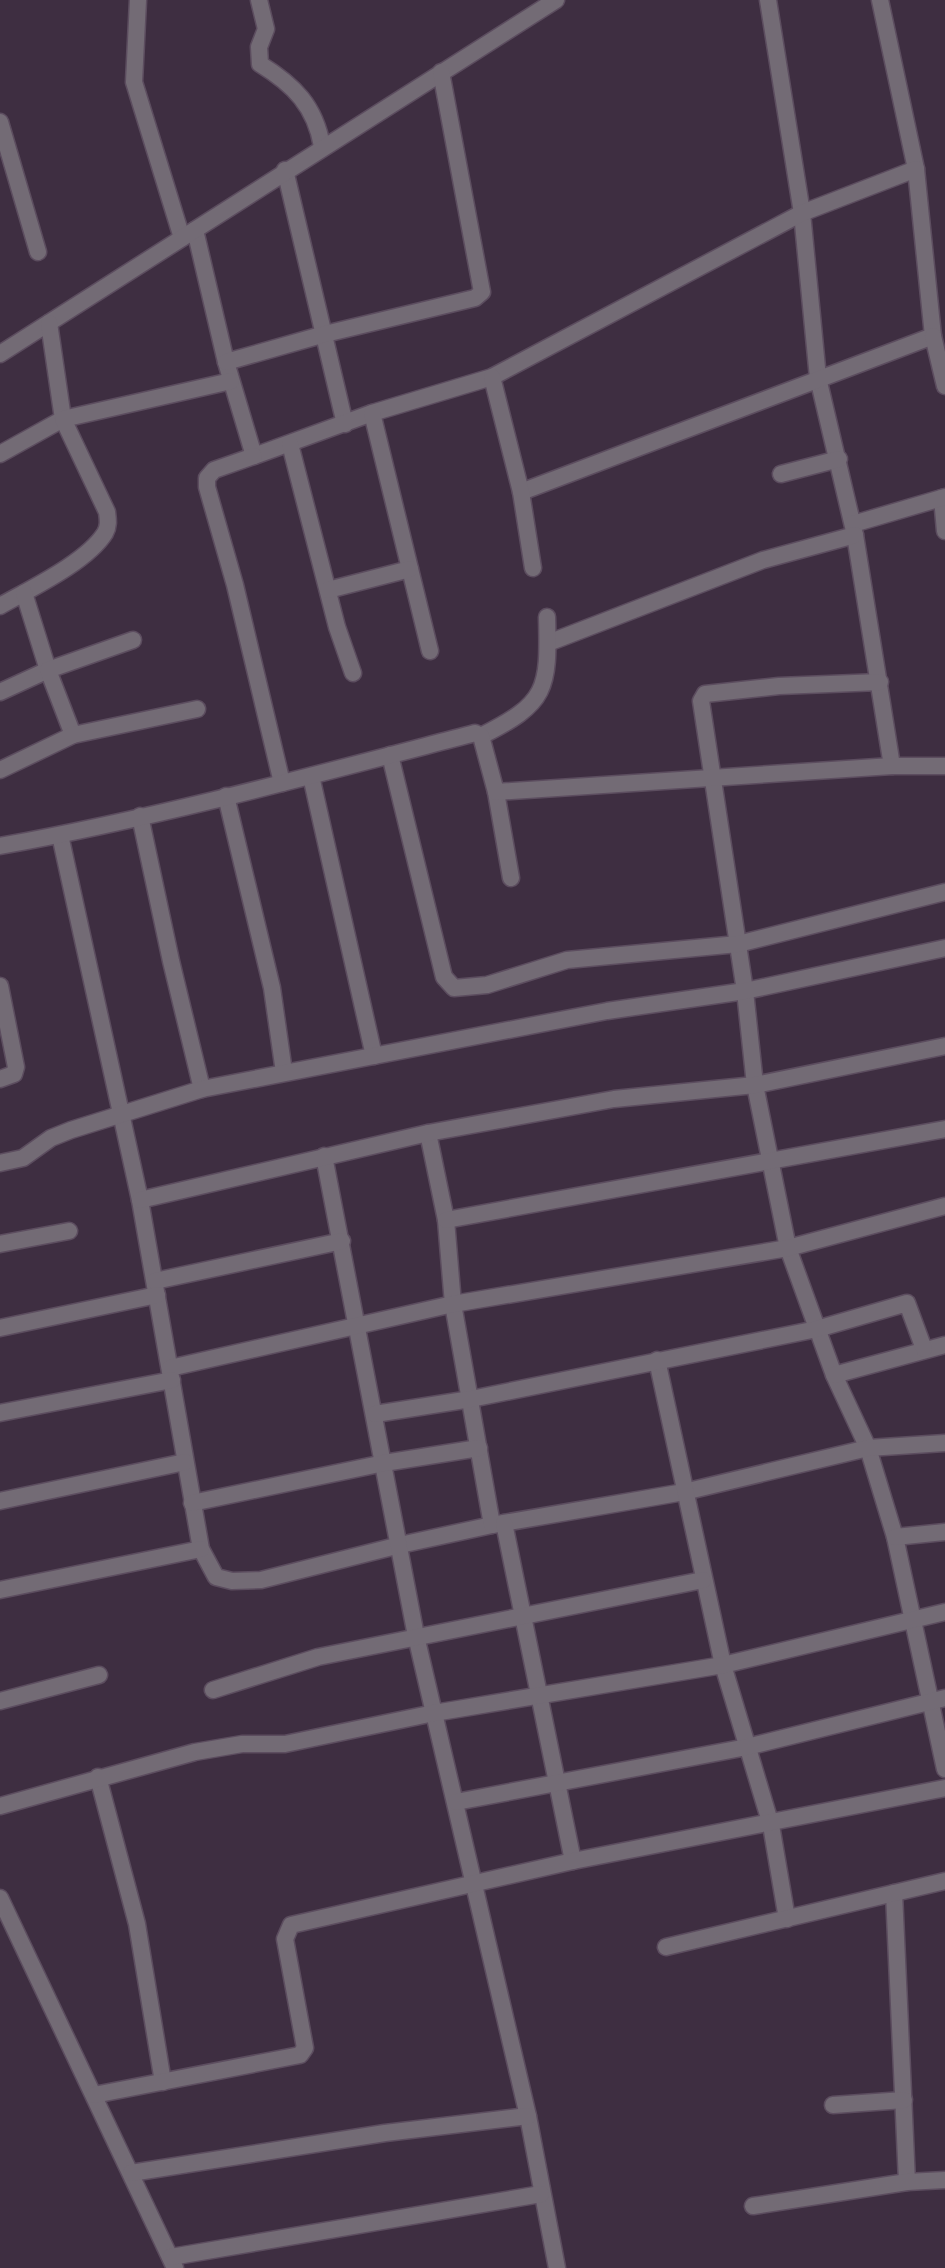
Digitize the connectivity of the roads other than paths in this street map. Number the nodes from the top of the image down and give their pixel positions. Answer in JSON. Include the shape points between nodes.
{"nodes":[{"id":1,"x":138,"y":0,"type":"edge"},
{"id":2,"x":259,"y":0,"type":"edge"},
{"id":3,"x":556,"y":0,"type":"edge"},
{"id":4,"x":768,"y":0,"type":"edge"},
{"id":5,"x":880,"y":0,"type":"edge"},
{"id":6,"x":441,"y":72,"type":"junction"},
{"id":7,"x":0,"y":122,"type":"edge"},
{"id":8,"x":322,"y":146,"type":"junction"},
{"id":9,"x":916,"y":169,"type":"junction"},
{"id":10,"x":285,"y":170,"type":"junction"},
{"id":11,"x":802,"y":213,"type":"junction"},
{"id":12,"x":189,"y":234,"type":"junction"},
{"id":13,"x":38,"y":252,"type":"dead end"},
{"id":14,"x":49,"y":323,"type":"junction"},
{"id":15,"x":325,"y":334,"type":"junction"},
{"id":16,"x":933,"y":335,"type":"junction"},
{"id":17,"x":0,"y":354,"type":"edge"},
{"id":18,"x":226,"y":362,"type":"junction"},
{"id":19,"x":492,"y":377,"type":"junction"},
{"id":20,"x":818,"y":377,"type":"junction"},
{"id":21,"x":231,"y":381,"type":"junction"},
{"id":22,"x":945,"y":386,"type":"edge"},
{"id":23,"x":372,"y":413,"type":"junction"},
{"id":24,"x":63,"y":419,"type":"junction"},
{"id":25,"x":345,"y":424,"type":"junction"},
{"id":26,"x":290,"y":444,"type":"junction"},
{"id":27,"x":0,"y":454,"type":"edge"},
{"id":28,"x":254,"y":456,"type":"junction"},
{"id":29,"x":839,"y":459,"type":"junction"},
{"id":30,"x":781,"y":474,"type":"dead end"},
{"id":31,"x":521,"y":492,"type":"junction"},
{"id":32,"x":944,"y":498,"type":"edge"},
{"id":33,"x":854,"y":529,"type":"junction"},
{"id":34,"x":945,"y":531,"type":"edge"},
{"id":35,"x":533,"y":568,"type":"dead end"},
{"id":36,"x":410,"y":569,"type":"junction"},
{"id":37,"x":328,"y":590,"type":"junction"},
{"id":38,"x":24,"y":593,"type":"junction"},
{"id":39,"x":0,"y":606,"type":"edge"},
{"id":40,"x":547,"y":617,"type":"dead end"},
{"id":41,"x":133,"y":640,"type":"dead end"},
{"id":42,"x":548,"y":643,"type":"junction"},
{"id":43,"x":430,"y":651,"type":"dead end"},
{"id":44,"x":48,"y":670,"type":"junction"},
{"id":45,"x":353,"y":673,"type":"dead end"},
{"id":46,"x":880,"y":682,"type":"junction"},
{"id":47,"x":0,"y":692,"type":"edge"},
{"id":48,"x":197,"y":709,"type":"dead end"},
{"id":49,"x":74,"y":735,"type":"junction"},
{"id":50,"x":481,"y":736,"type":"junction"},
{"id":51,"x":390,"y":755,"type":"junction"},
{"id":52,"x":892,"y":766,"type":"junction"},
{"id":53,"x":945,"y":766,"type":"edge"},
{"id":54,"x":0,"y":770,"type":"edge"},
{"id":55,"x":311,"y":776,"type":"junction"},
{"id":56,"x":712,"y":777,"type":"junction"},
{"id":57,"x":282,"y":783,"type":"junction"},
{"id":58,"x":496,"y":792,"type":"junction"},
{"id":59,"x":226,"y":796,"type":"junction"},
{"id":60,"x":140,"y":816,"type":"junction"},
{"id":61,"x":60,"y":835,"type":"junction"},
{"id":62,"x":0,"y":846,"type":"edge"},
{"id":63,"x":511,"y":878,"type":"dead end"},
{"id":64,"x":945,"y":892,"type":"edge"},
{"id":65,"x":738,"y":944,"type":"junction"},
{"id":66,"x":945,"y":948,"type":"edge"},
{"id":67,"x":0,"y":986,"type":"edge"},
{"id":68,"x":745,"y":991,"type":"junction"},
{"id":69,"x":945,"y":1046,"type":"edge"},
{"id":70,"x":374,"y":1056,"type":"junction"},
{"id":71,"x":284,"y":1072,"type":"junction"},
{"id":72,"x":0,"y":1079,"type":"edge"},
{"id":73,"x":755,"y":1085,"type":"junction"},
{"id":74,"x":202,"y":1089,"type":"junction"},
{"id":75,"x":121,"y":1117,"type":"junction"},
{"id":76,"x":945,"y":1129,"type":"edge"},
{"id":77,"x":428,"y":1133,"type":"junction"},
{"id":78,"x":324,"y":1156,"type":"junction"},
{"id":79,"x":770,"y":1161,"type":"junction"},
{"id":80,"x":0,"y":1163,"type":"edge"},
{"id":81,"x":140,"y":1200,"type":"junction"},
{"id":82,"x":945,"y":1206,"type":"edge"},
{"id":83,"x":446,"y":1220,"type":"junction"},
{"id":84,"x":69,"y":1231,"type":"dead end"},
{"id":85,"x":342,"y":1241,"type":"junction"},
{"id":86,"x":0,"y":1244,"type":"edge"},
{"id":87,"x":788,"y":1248,"type":"junction"},
{"id":88,"x":156,"y":1288,"type":"junction"},
{"id":89,"x":453,"y":1304,"type":"junction"},
{"id":90,"x":357,"y":1326,"type":"junction"},
{"id":91,"x":0,"y":1328,"type":"edge"},
{"id":92,"x":817,"y":1329,"type":"junction"},
{"id":93,"x":945,"y":1345,"type":"edge"},
{"id":94,"x":924,"y":1349,"type":"junction"},
{"id":95,"x":657,"y":1360,"type":"junction"},
{"id":96,"x":171,"y":1374,"type":"junction"},
{"id":97,"x":834,"y":1375,"type":"junction"},
{"id":98,"x":471,"y":1399,"type":"junction"},
{"id":99,"x":0,"y":1413,"type":"edge"},
{"id":100,"x":375,"y":1414,"type":"junction"},
{"id":101,"x":945,"y":1443,"type":"edge"},
{"id":102,"x":479,"y":1448,"type":"junction"},
{"id":103,"x":868,"y":1448,"type":"junction"},
{"id":104,"x":185,"y":1462,"type":"junction"},
{"id":105,"x":384,"y":1463,"type":"junction"},
{"id":106,"x":684,"y":1492,"type":"junction"},
{"id":107,"x":0,"y":1500,"type":"edge"},
{"id":108,"x":192,"y":1503,"type":"junction"},
{"id":109,"x":498,"y":1524,"type":"junction"},
{"id":110,"x":945,"y":1532,"type":"edge"},
{"id":111,"x":895,"y":1537,"type":"junction"},
{"id":112,"x":400,"y":1545,"type":"junction"},
{"id":113,"x":201,"y":1549,"type":"junction"},
{"id":114,"x":703,"y":1580,"type":"junction"},
{"id":115,"x":0,"y":1590,"type":"edge"},
{"id":116,"x":945,"y":1612,"type":"edge"},
{"id":117,"x":522,"y":1616,"type":"junction"},
{"id":118,"x":911,"y":1618,"type":"junction"},
{"id":119,"x":416,"y":1636,"type":"junction"},
{"id":120,"x":723,"y":1665,"type":"junction"},
{"id":121,"x":99,"y":1675,"type":"dead end"},
{"id":122,"x":213,"y":1690,"type":"dead end"},
{"id":123,"x":537,"y":1696,"type":"junction"},
{"id":124,"x":938,"y":1700,"type":"edge"},
{"id":125,"x":0,"y":1702,"type":"edge"},
{"id":126,"x":434,"y":1713,"type":"junction"},
{"id":127,"x":747,"y":1746,"type":"junction"},
{"id":128,"x":945,"y":1769,"type":"edge"},
{"id":129,"x":98,"y":1777,"type":"junction"},
{"id":130,"x":556,"y":1782,"type":"junction"},
{"id":131,"x":945,"y":1788,"type":"edge"},
{"id":132,"x":456,"y":1802,"type":"junction"},
{"id":133,"x":0,"y":1806,"type":"edge"},
{"id":134,"x":771,"y":1825,"type":"junction"},
{"id":135,"x":573,"y":1861,"type":"junction"},
{"id":136,"x":945,"y":1881,"type":"edge"},
{"id":137,"x":475,"y":1882,"type":"junction"},
{"id":138,"x":894,"y":1893,"type":"junction"},
{"id":139,"x":0,"y":1898,"type":"edge"},
{"id":140,"x":787,"y":1919,"type":"junction"},
{"id":141,"x":666,"y":1947,"type":"dead end"},
{"id":142,"x":163,"y":2082,"type":"junction"},
{"id":143,"x":94,"y":2095,"type":"junction"},
{"id":144,"x":904,"y":2099,"type":"junction"},
{"id":145,"x":833,"y":2105,"type":"dead end"},
{"id":146,"x":528,"y":2116,"type":"junction"},
{"id":147,"x":131,"y":2173,"type":"junction"},
{"id":148,"x":945,"y":2180,"type":"edge"},
{"id":149,"x":907,"y":2182,"type":"junction"},
{"id":150,"x":541,"y":2194,"type":"junction"},
{"id":151,"x":752,"y":2206,"type":"dead end"},
{"id":152,"x":173,"y":2263,"type":"edge"},
{"id":153,"x":557,"y":2268,"type":"edge"}],
"edges":[{"from":1,"to":12,"type":"street","via":[[134,82]]},
{"from":2,"to":8,"type":"street","via":[[266,29],[259,47],[260,64],[293,86],[307,103],[318,122]]},
{"from":3,"to":6,"type":"street"},
{"from":4,"to":11,"type":"street"},
{"from":5,"to":9,"type":"street"},
{"from":6,"to":8,"type":"street"},
{"from":6,"to":15,"type":"street","via":[[482,292],[475,298]]},
{"from":7,"to":13,"type":"street"},
{"from":8,"to":10,"type":"street"},
{"from":9,"to":11,"type":"street"},
{"from":9,"to":16,"type":"street"},
{"from":10,"to":12,"type":"street"},
{"from":10,"to":15,"type":"street"},
{"from":11,"to":19,"type":"street"},
{"from":11,"to":20,"type":"street"},
{"from":12,"to":14,"type":"street"},
{"from":12,"to":18,"type":"street"},
{"from":14,"to":17,"type":"street"},
{"from":14,"to":24,"type":"street"},
{"from":15,"to":18,"type":"street"},
{"from":15,"to":25,"type":"street"},
{"from":16,"to":20,"type":"street"},
{"from":16,"to":22,"type":"street"},
{"from":18,"to":21,"type":"street"},
{"from":19,"to":23,"type":"street"},
{"from":19,"to":31,"type":"street"},
{"from":20,"to":29,"type":"street"},
{"from":20,"to":31,"type":"street"},
{"from":21,"to":24,"type":"street"},
{"from":21,"to":28,"type":"street"},
{"from":23,"to":25,"type":"street"},
{"from":23,"to":36,"type":"street"},
{"from":24,"to":27,"type":"street"},
{"from":24,"to":38,"type":"street","via":[[109,525],[84,554]]},
{"from":25,"to":26,"type":"street"},
{"from":26,"to":28,"type":"street"},
{"from":26,"to":37,"type":"street"},
{"from":28,"to":57,"type":"street","via":[[214,470],[207,487]]},
{"from":29,"to":30,"type":"street"},
{"from":29,"to":33,"type":"street"},
{"from":31,"to":35,"type":"street"},
{"from":32,"to":33,"type":"street"},
{"from":32,"to":34,"type":"street"},
{"from":33,"to":42,"type":"street"},
{"from":33,"to":46,"type":"street"},
{"from":36,"to":37,"type":"street"},
{"from":36,"to":43,"type":"street"},
{"from":37,"to":45,"type":"street"},
{"from":38,"to":39,"type":"street"},
{"from":38,"to":44,"type":"street"},
{"from":40,"to":42,"type":"street"},
{"from":41,"to":44,"type":"street"},
{"from":42,"to":50,"type":"street","via":[[539,697],[519,717]]},
{"from":44,"to":47,"type":"street"},
{"from":44,"to":49,"type":"street"},
{"from":46,"to":52,"type":"street"},
{"from":46,"to":56,"type":"street","via":[[705,694],[701,701]]},
{"from":48,"to":49,"type":"street"},
{"from":49,"to":54,"type":"street"},
{"from":50,"to":51,"type":"street","via":[[475,733]]},
{"from":50,"to":58,"type":"street"},
{"from":51,"to":55,"type":"street"},
{"from":51,"to":65,"type":"street","via":[[444,977],[454,988],[487,985],[567,960]]},
{"from":52,"to":53,"type":"street"},
{"from":52,"to":56,"type":"street"},
{"from":55,"to":57,"type":"street"},
{"from":55,"to":70,"type":"street"},
{"from":56,"to":58,"type":"street"},
{"from":56,"to":65,"type":"street"},
{"from":57,"to":59,"type":"street"},
{"from":58,"to":63,"type":"street"},
{"from":59,"to":60,"type":"street"},
{"from":59,"to":71,"type":"street","via":[[272,988]]},
{"from":60,"to":61,"type":"street"},
{"from":60,"to":74,"type":"street"},
{"from":61,"to":62,"type":"street"},
{"from":61,"to":75,"type":"street"},
{"from":64,"to":65,"type":"street"},
{"from":65,"to":68,"type":"street"},
{"from":66,"to":68,"type":"street"},
{"from":67,"to":72,"type":"street","via":[[16,1067],[15,1074]]},
{"from":68,"to":70,"type":"street","via":[[607,1011]]},
{"from":68,"to":73,"type":"street"},
{"from":69,"to":73,"type":"street"},
{"from":70,"to":71,"type":"street"},
{"from":71,"to":74,"type":"street"},
{"from":73,"to":77,"type":"street","via":[[614,1099]]},
{"from":73,"to":79,"type":"street"},
{"from":74,"to":75,"type":"street"},
{"from":75,"to":80,"type":"street","via":[[71,1130],[23,1158]]},
{"from":75,"to":81,"type":"street"},
{"from":76,"to":79,"type":"street"},
{"from":77,"to":78,"type":"street"},
{"from":77,"to":83,"type":"street"},
{"from":78,"to":81,"type":"street"},
{"from":78,"to":85,"type":"street"},
{"from":79,"to":83,"type":"street"},
{"from":79,"to":87,"type":"street"},
{"from":81,"to":88,"type":"street"},
{"from":82,"to":87,"type":"street"},
{"from":83,"to":89,"type":"street"},
{"from":84,"to":86,"type":"street"},
{"from":85,"to":88,"type":"street"},
{"from":85,"to":90,"type":"street"},
{"from":87,"to":89,"type":"street"},
{"from":87,"to":92,"type":"street"},
{"from":88,"to":91,"type":"street"},
{"from":88,"to":96,"type":"street"},
{"from":89,"to":90,"type":"street"},
{"from":89,"to":98,"type":"street"},
{"from":90,"to":96,"type":"street"},
{"from":90,"to":100,"type":"street"},
{"from":92,"to":94,"type":"street","via":[[907,1303]]},
{"from":92,"to":95,"type":"street"},
{"from":92,"to":97,"type":"street"},
{"from":93,"to":94,"type":"street"},
{"from":94,"to":97,"type":"street"},
{"from":95,"to":98,"type":"street"},
{"from":95,"to":106,"type":"street"},
{"from":96,"to":99,"type":"street"},
{"from":96,"to":104,"type":"street"},
{"from":97,"to":103,"type":"street"},
{"from":98,"to":100,"type":"street"},
{"from":98,"to":102,"type":"street"},
{"from":100,"to":105,"type":"street"},
{"from":101,"to":103,"type":"street"},
{"from":102,"to":105,"type":"street"},
{"from":102,"to":109,"type":"street"},
{"from":103,"to":106,"type":"street"},
{"from":103,"to":111,"type":"street"},
{"from":104,"to":107,"type":"street"},
{"from":104,"to":108,"type":"street"},
{"from":105,"to":108,"type":"street"},
{"from":105,"to":112,"type":"street"},
{"from":106,"to":109,"type":"street"},
{"from":106,"to":114,"type":"street"},
{"from":108,"to":113,"type":"street"},
{"from":109,"to":112,"type":"street"},
{"from":109,"to":117,"type":"street"},
{"from":110,"to":111,"type":"street"},
{"from":111,"to":118,"type":"street"},
{"from":112,"to":113,"type":"street","via":[[261,1580],[232,1581],[216,1577]]},
{"from":112,"to":119,"type":"street"},
{"from":113,"to":115,"type":"street"},
{"from":114,"to":117,"type":"street"},
{"from":114,"to":120,"type":"street"},
{"from":116,"to":118,"type":"street"},
{"from":117,"to":119,"type":"street"},
{"from":117,"to":123,"type":"street"},
{"from":118,"to":120,"type":"street"},
{"from":118,"to":124,"type":"street"},
{"from":119,"to":122,"type":"street","via":[[318,1657]]},
{"from":119,"to":126,"type":"street"},
{"from":120,"to":123,"type":"street"},
{"from":120,"to":127,"type":"street"},
{"from":121,"to":125,"type":"street"},
{"from":123,"to":126,"type":"street"},
{"from":123,"to":130,"type":"street"},
{"from":124,"to":127,"type":"street"},
{"from":124,"to":128,"type":"street"},
{"from":126,"to":129,"type":"street","via":[[285,1744],[242,1744],[195,1752]]},
{"from":126,"to":132,"type":"street"},
{"from":127,"to":130,"type":"street"},
{"from":127,"to":134,"type":"street"},
{"from":129,"to":133,"type":"street"},
{"from":129,"to":142,"type":"street","via":[[137,1924]]},
{"from":130,"to":132,"type":"street"},
{"from":130,"to":135,"type":"street"},
{"from":131,"to":134,"type":"street"},
{"from":132,"to":137,"type":"street"},
{"from":134,"to":135,"type":"street"},
{"from":134,"to":140,"type":"street"},
{"from":135,"to":137,"type":"street"},
{"from":136,"to":138,"type":"street"},
{"from":137,"to":142,"type":"street","via":[[291,1925],[285,1938],[305,2048],[300,2055]]},
{"from":137,"to":146,"type":"street"},
{"from":138,"to":140,"type":"street"},
{"from":138,"to":144,"type":"street"},
{"from":139,"to":143,"type":"street"},
{"from":140,"to":141,"type":"street"},
{"from":142,"to":143,"type":"street"},
{"from":143,"to":147,"type":"street"},
{"from":144,"to":145,"type":"street"},
{"from":144,"to":149,"type":"street"},
{"from":146,"to":147,"type":"street"},
{"from":146,"to":150,"type":"street"},
{"from":147,"to":152,"type":"street"},
{"from":148,"to":149,"type":"street"},
{"from":149,"to":151,"type":"street"},
{"from":150,"to":152,"type":"street"},
{"from":150,"to":153,"type":"street"}]}
